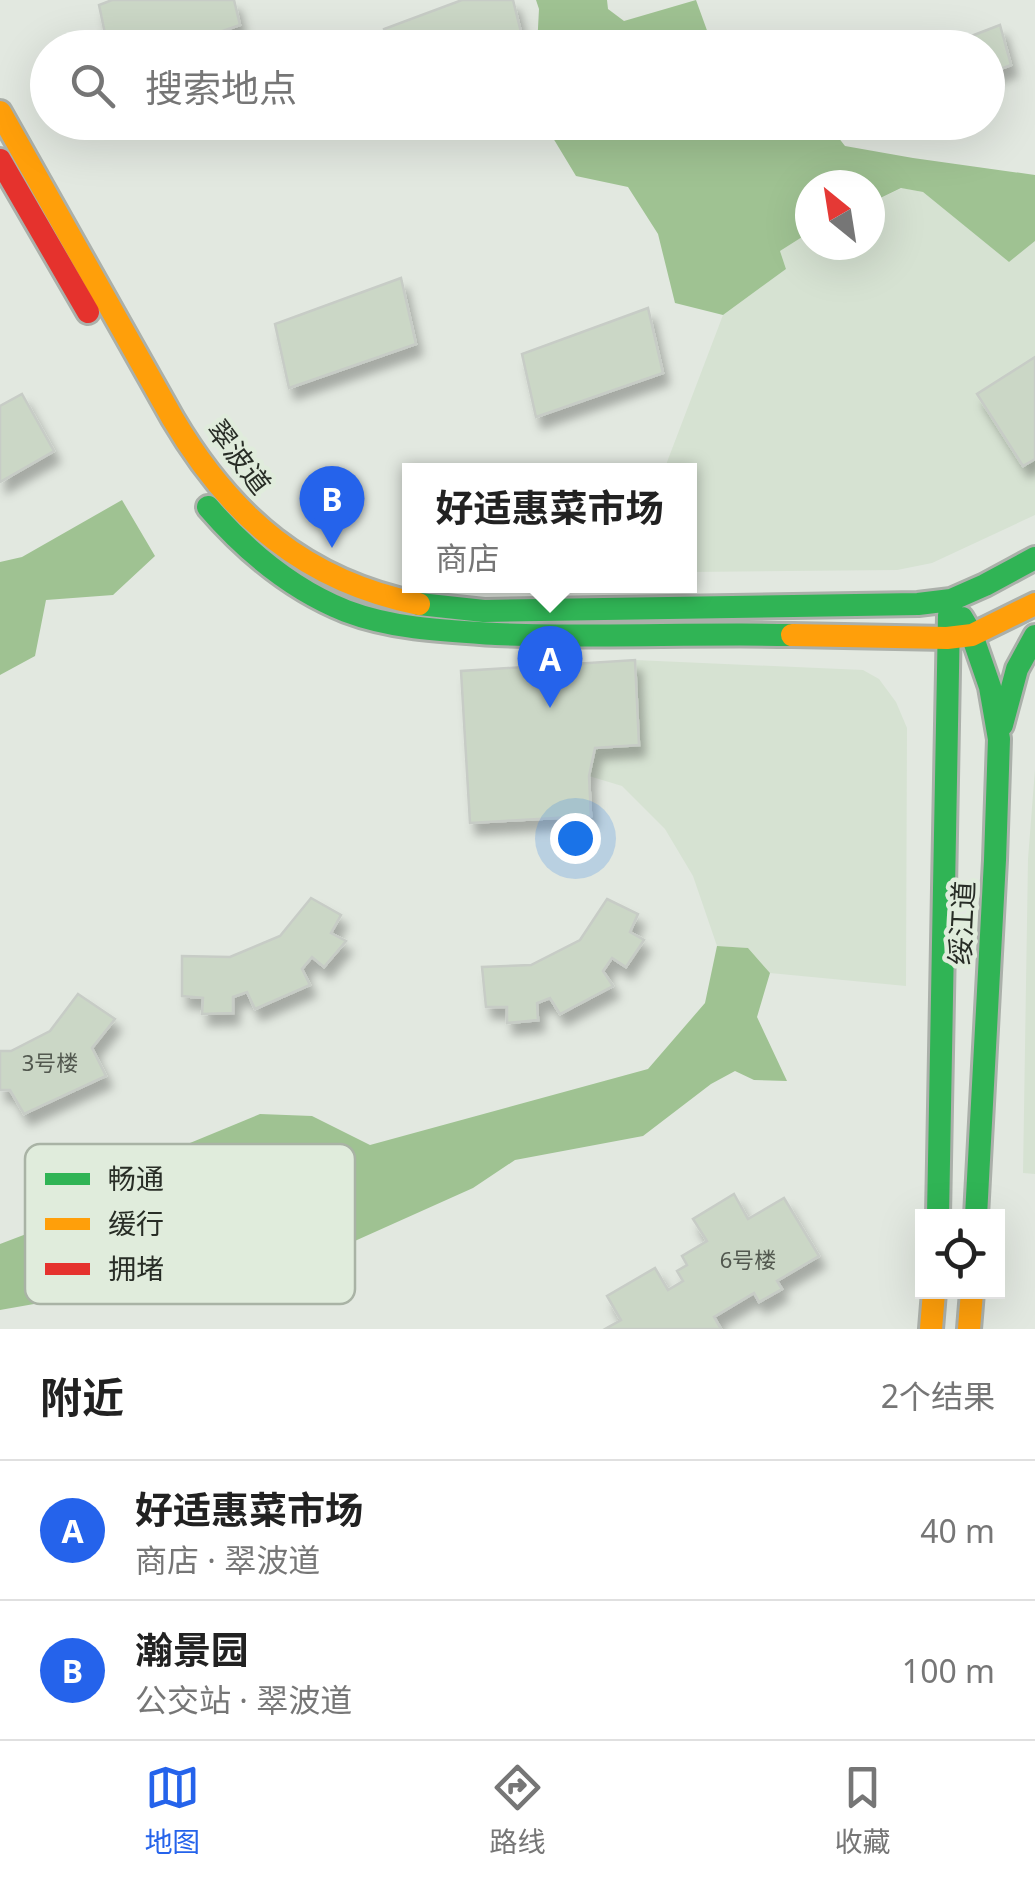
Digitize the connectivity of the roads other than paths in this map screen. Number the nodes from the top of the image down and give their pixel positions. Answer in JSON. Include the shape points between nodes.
{"nodes":[{"id":1,"x":0,"y":112,"type":"edge"},
{"id":2,"x":0,"y":160,"type":"edge"},
{"id":3,"x":1035,"y":561,"type":"edge"},
{"id":4,"x":951,"y":600,"type":"junction"},
{"id":5,"x":1035,"y":604,"type":"edge"},
{"id":6,"x":972,"y":636,"type":"junction"},
{"id":7,"x":1035,"y":636,"type":"edge"},
{"id":8,"x":947,"y":638,"type":"junction"},
{"id":9,"x":999,"y":739,"type":"junction"},
{"id":10,"x":947,"y":741,"type":"junction"},
{"id":11,"x":938,"y":1209,"type":"edge"},
{"id":12,"x":976,"y":1209,"type":"edge"},
{"id":13,"x":933,"y":1299,"type":"edge"},
{"id":14,"x":971,"y":1299,"type":"edge"},
{"id":15,"x":931,"y":1329,"type":"edge"},
{"id":16,"x":969,"y":1329,"type":"edge"}],
"edges":[{"from":1,"to":4,"type":"street","name":"翠波道","via":[[197,458],[239,511],[306,564],[382,597],[484,611]]},
{"from":2,"to":8,"type":"street","name":"翠波道","via":[[199,496],[240,544],[322,600],[401,626],[523,636]]},
{"from":3,"to":4,"type":"street"},
{"from":3,"to":6,"type":"street"},
{"from":4,"to":6,"type":"street","name":"绥江道"},
{"from":4,"to":8,"type":"street","name":"绥江道"},
{"from":5,"to":6,"type":"street"},
{"from":6,"to":8,"type":"street"},
{"from":6,"to":9,"type":"street","name":"绥江道"},
{"from":6,"to":10,"type":"street"},
{"from":7,"to":9,"type":"street","via":[[1007,700]]},
{"from":8,"to":10,"type":"street","name":"绥江道"},
{"from":9,"to":12,"type":"street","name":"绥江道"},
{"from":10,"to":11,"type":"street","name":"绥江道"},
{"from":13,"to":15,"type":"street"},
{"from":14,"to":16,"type":"street"}]}
